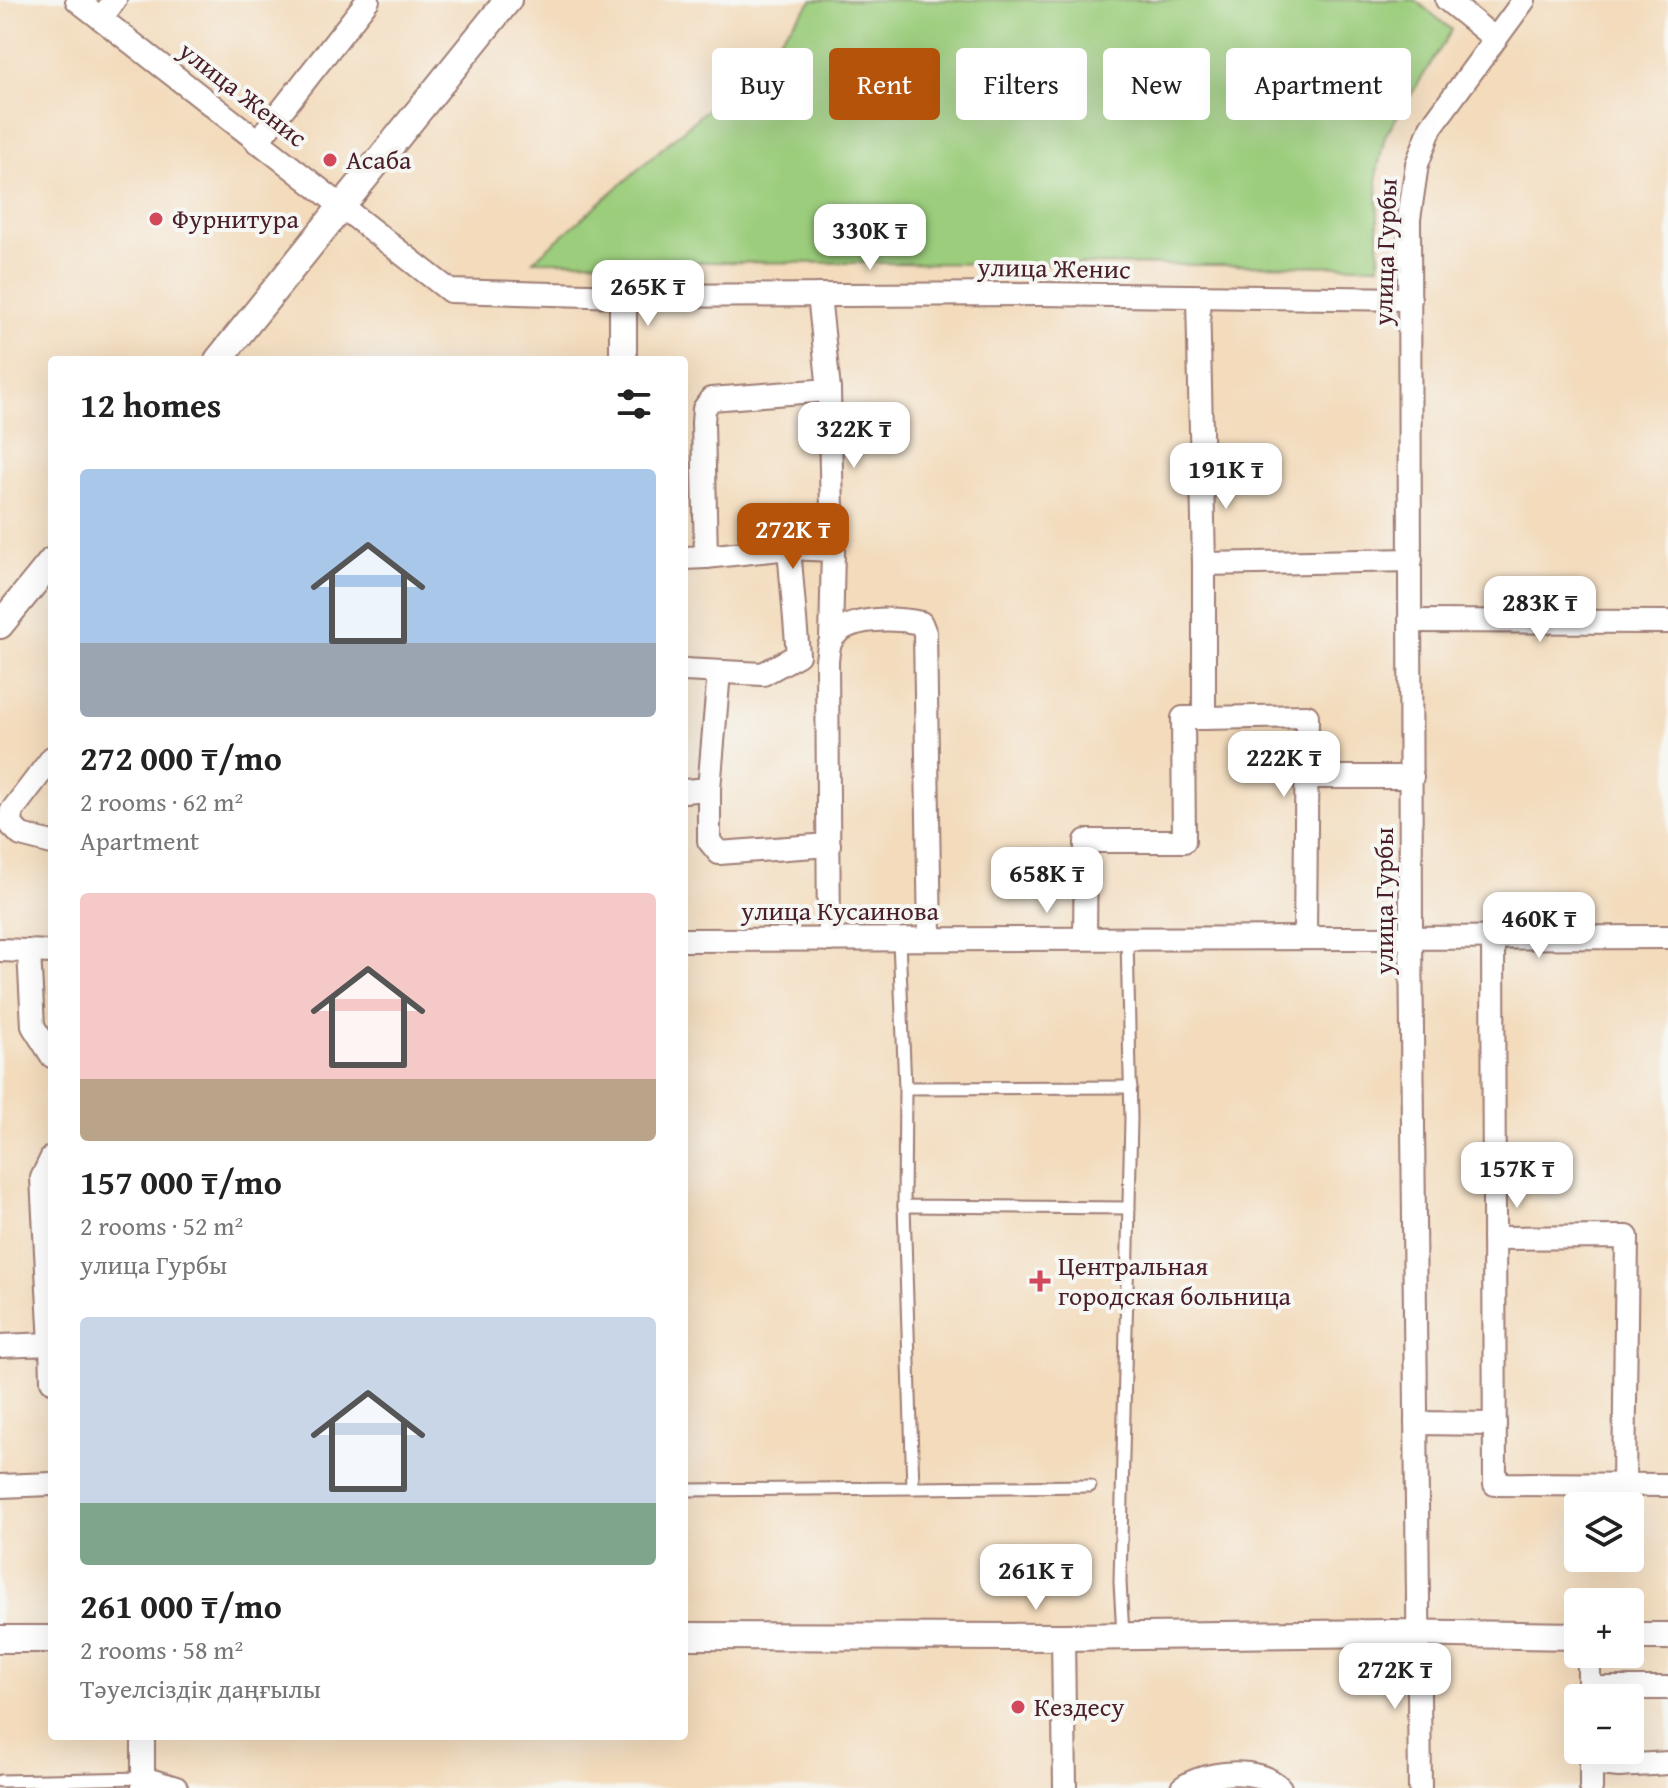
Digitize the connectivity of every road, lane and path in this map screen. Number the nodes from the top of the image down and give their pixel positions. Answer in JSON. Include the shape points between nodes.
{"nodes":[{"id":1,"x":77,"y":0,"type":"edge"},
{"id":2,"x":115,"y":0,"type":"edge"},
{"id":3,"x":368,"y":0,"type":"edge"},
{"id":4,"x":508,"y":0,"type":"edge"},
{"id":5,"x":1447,"y":0,"type":"edge"},
{"id":6,"x":1524,"y":0,"type":"edge"},
{"id":7,"x":101,"y":18,"type":"junction"},
{"id":8,"x":1494,"y":38,"type":"junction"},
{"id":9,"x":257,"y":142,"type":"junction"},
{"id":10,"x":343,"y":208,"type":"junction"},
{"id":11,"x":819,"y":295,"type":"junction"},
{"id":12,"x":623,"y":296,"type":"junction"},
{"id":13,"x":1198,"y":298,"type":"junction"},
{"id":14,"x":1410,"y":299,"type":"junction"},
{"id":15,"x":221,"y":356,"type":"edge"},
{"id":16,"x":623,"y":356,"type":"edge"},
{"id":17,"x":829,"y":390,"type":"junction"},
{"id":18,"x":789,"y":548,"type":"junction"},
{"id":19,"x":833,"y":550,"type":"junction"},
{"id":20,"x":695,"y":557,"type":"edge"},
{"id":21,"x":1411,"y":560,"type":"junction"},
{"id":22,"x":1204,"y":564,"type":"junction"},
{"id":23,"x":48,"y":566,"type":"edge"},
{"id":24,"x":1412,"y":621,"type":"junction"},
{"id":25,"x":1668,"y":622,"type":"edge"},
{"id":26,"x":0,"y":625,"type":"edge"},
{"id":27,"x":831,"y":641,"type":"junction"},
{"id":28,"x":688,"y":670,"type":"edge"},
{"id":29,"x":719,"y":672,"type":"junction"},
{"id":30,"x":1204,"y":718,"type":"junction"},
{"id":31,"x":48,"y":763,"type":"edge"},
{"id":32,"x":1307,"y":777,"type":"junction"},
{"id":33,"x":1412,"y":777,"type":"junction"},
{"id":34,"x":709,"y":789,"type":"junction"},
{"id":35,"x":688,"y":791,"type":"edge"},
{"id":36,"x":48,"y":842,"type":"edge"},
{"id":37,"x":829,"y":845,"type":"junction"},
{"id":38,"x":1305,"y":936,"type":"junction"},
{"id":39,"x":1411,"y":936,"type":"junction"},
{"id":40,"x":1493,"y":937,"type":"junction"},
{"id":41,"x":1668,"y":937,"type":"edge"},
{"id":42,"x":1085,"y":938,"type":"junction"},
{"id":43,"x":1127,"y":938,"type":"junction"},
{"id":44,"x":930,"y":939,"type":"junction"},
{"id":45,"x":688,"y":940,"type":"edge"},
{"id":46,"x":829,"y":940,"type":"junction"},
{"id":47,"x":899,"y":940,"type":"junction"},
{"id":48,"x":0,"y":950,"type":"edge"},
{"id":49,"x":29,"y":952,"type":"junction"},
{"id":50,"x":48,"y":952,"type":"edge"},
{"id":51,"x":48,"y":1050,"type":"edge"},
{"id":52,"x":1131,"y":1087,"type":"junction"},
{"id":53,"x":905,"y":1088,"type":"junction"},
{"id":54,"x":48,"y":1165,"type":"edge"},
{"id":55,"x":904,"y":1206,"type":"junction"},
{"id":56,"x":1129,"y":1208,"type":"junction"},
{"id":57,"x":1494,"y":1238,"type":"junction"},
{"id":58,"x":48,"y":1289,"type":"edge"},
{"id":59,"x":48,"y":1344,"type":"edge"},
{"id":60,"x":0,"y":1346,"type":"edge"},
{"id":61,"x":1416,"y":1423,"type":"junction"},
{"id":62,"x":1495,"y":1424,"type":"junction"},
{"id":63,"x":48,"y":1484,"type":"edge"},
{"id":64,"x":1624,"y":1485,"type":"junction"},
{"id":65,"x":1668,"y":1485,"type":"edge"},
{"id":66,"x":0,"y":1486,"type":"edge"},
{"id":67,"x":1090,"y":1486,"type":"dead end"},
{"id":68,"x":913,"y":1488,"type":"junction"},
{"id":69,"x":688,"y":1490,"type":"edge"},
{"id":70,"x":1416,"y":1634,"type":"junction"},
{"id":71,"x":1123,"y":1635,"type":"junction"},
{"id":72,"x":688,"y":1636,"type":"edge"},
{"id":73,"x":1564,"y":1636,"type":"edge"},
{"id":74,"x":1644,"y":1636,"type":"edge"},
{"id":75,"x":1668,"y":1636,"type":"edge"},
{"id":76,"x":1063,"y":1637,"type":"junction"},
{"id":77,"x":0,"y":1639,"type":"edge"},
{"id":78,"x":48,"y":1639,"type":"edge"},
{"id":79,"x":1668,"y":1688,"type":"edge"},
{"id":80,"x":1644,"y":1690,"type":"edge"},
{"id":81,"x":143,"y":1740,"type":"edge"},
{"id":82,"x":1668,"y":1763,"type":"edge"},
{"id":83,"x":1591,"y":1764,"type":"edge"},
{"id":84,"x":1613,"y":1764,"type":"edge"},
{"id":85,"x":0,"y":1781,"type":"edge"},
{"id":86,"x":143,"y":1783,"type":"edge"},
{"id":87,"x":176,"y":1788,"type":"edge"},
{"id":88,"x":1065,"y":1788,"type":"edge"},
{"id":89,"x":1182,"y":1788,"type":"edge"},
{"id":90,"x":1280,"y":1788,"type":"edge"},
{"id":91,"x":1420,"y":1788,"type":"edge"},
{"id":92,"x":1591,"y":1788,"type":"edge"}],
"edges":[{"from":1,"to":7,"type":"street","name":"улица Женис"},
{"from":2,"to":7,"type":"street"},
{"from":3,"to":9,"type":"street"},
{"from":4,"to":10,"type":"street"},
{"from":5,"to":8,"type":"street"},
{"from":6,"to":8,"type":"street","name":"улица Гурбы"},
{"from":7,"to":9,"type":"street","name":"улица Женис"},
{"from":8,"to":14,"type":"street","name":"улица Гурбы","via":[[1431,127],[1417,164],[1409,219]]},
{"from":9,"to":10,"type":"street","name":"улица Женис"},
{"from":10,"to":12,"type":"street","name":"улица Женис","via":[[450,291]]},
{"from":10,"to":15,"type":"street"},
{"from":11,"to":12,"type":"street","name":"улица Женис"},
{"from":11,"to":13,"type":"street","name":"улица Женис"},
{"from":11,"to":17,"type":"street"},
{"from":12,"to":16,"type":"street"},
{"from":13,"to":14,"type":"street","name":"улица Женис"},
{"from":13,"to":22,"type":"street"},
{"from":14,"to":21,"type":"street","name":"улица Гурбы"},
{"from":17,"to":19,"type":"street"},
{"from":17,"to":20,"type":"street","via":[[711,399],[704,409]]},
{"from":18,"to":19,"type":"street"},
{"from":18,"to":20,"type":"street"},
{"from":18,"to":29,"type":"street","via":[[798,655],[763,674]]},
{"from":19,"to":27,"type":"street"},
{"from":21,"to":22,"type":"street"},
{"from":21,"to":24,"type":"street","name":"улица Гурбы"},
{"from":22,"to":30,"type":"street"},
{"from":23,"to":26,"type":"street"},
{"from":24,"to":25,"type":"street"},
{"from":24,"to":33,"type":"street","name":"улица Гурбы"},
{"from":27,"to":37,"type":"street"},
{"from":27,"to":44,"type":"street","via":[[843,628],[862,622],[921,623],[926,651]]},
{"from":28,"to":29,"type":"street"},
{"from":29,"to":34,"type":"street"},
{"from":30,"to":32,"type":"street","via":[[1307,716]]},
{"from":30,"to":42,"type":"street","via":[[1183,718],[1184,841],[1086,841]]},
{"from":31,"to":36,"type":"street","via":[[11,812],[12,826],[21,835]]},
{"from":32,"to":33,"type":"street"},
{"from":32,"to":38,"type":"street"},
{"from":33,"to":39,"type":"street","name":"улица Гурбы"},
{"from":34,"to":35,"type":"street"},
{"from":34,"to":37,"type":"street","via":[[709,841],[719,853]]},
{"from":37,"to":46,"type":"street"},
{"from":38,"to":39,"type":"street","name":"улица Кусаинова"},
{"from":38,"to":43,"type":"street","name":"улица Кусаинова"},
{"from":39,"to":40,"type":"street","name":"улица Кусаинова"},
{"from":39,"to":61,"type":"street","name":"улица Гурбы"},
{"from":40,"to":41,"type":"street","name":"улица Кусаинова"},
{"from":40,"to":57,"type":"street"},
{"from":42,"to":43,"type":"street","name":"улица Кусаинова"},
{"from":42,"to":44,"type":"street","name":"улица Кусаинова"},
{"from":43,"to":52,"type":"lane"},
{"from":44,"to":47,"type":"street","name":"улица Кусаинова"},
{"from":45,"to":46,"type":"street","name":"улица Кусаинова"},
{"from":46,"to":47,"type":"street","name":"улица Кусаинова"},
{"from":47,"to":53,"type":"lane"},
{"from":48,"to":49,"type":"street"},
{"from":49,"to":50,"type":"street"},
{"from":49,"to":51,"type":"street","via":[[33,1026]]},
{"from":52,"to":53,"type":"lane"},
{"from":52,"to":56,"type":"lane"},
{"from":53,"to":55,"type":"lane"},
{"from":54,"to":58,"type":"street","via":[[42,1178]]},
{"from":55,"to":56,"type":"lane"},
{"from":55,"to":68,"type":"lane"},
{"from":56,"to":71,"type":"lane"},
{"from":57,"to":62,"type":"street"},
{"from":57,"to":64,"type":"street","via":[[1627,1237]]},
{"from":59,"to":60,"type":"street"},
{"from":61,"to":62,"type":"street"},
{"from":61,"to":70,"type":"street","name":"улица Гурбы"},
{"from":62,"to":64,"type":"street","via":[[1495,1484]]},
{"from":63,"to":66,"type":"street"},
{"from":64,"to":65,"type":"street"},
{"from":67,"to":68,"type":"lane"},
{"from":68,"to":69,"type":"lane"},
{"from":70,"to":71,"type":"street"},
{"from":70,"to":73,"type":"street"},
{"from":70,"to":91,"type":"street","name":"улица Гурбы"},
{"from":71,"to":76,"type":"street"},
{"from":72,"to":76,"type":"street"},
{"from":74,"to":75,"type":"street"},
{"from":76,"to":88,"type":"street"},
{"from":77,"to":78,"type":"street"},
{"from":79,"to":80,"type":"street"},
{"from":81,"to":86,"type":"street"},
{"from":82,"to":84,"type":"street"},
{"from":83,"to":92,"type":"street"},
{"from":85,"to":86,"type":"lane"},
{"from":86,"to":87,"type":"street"},
{"from":89,"to":90,"type":"street","via":[[1195,1779],[1259,1775]]}]}
